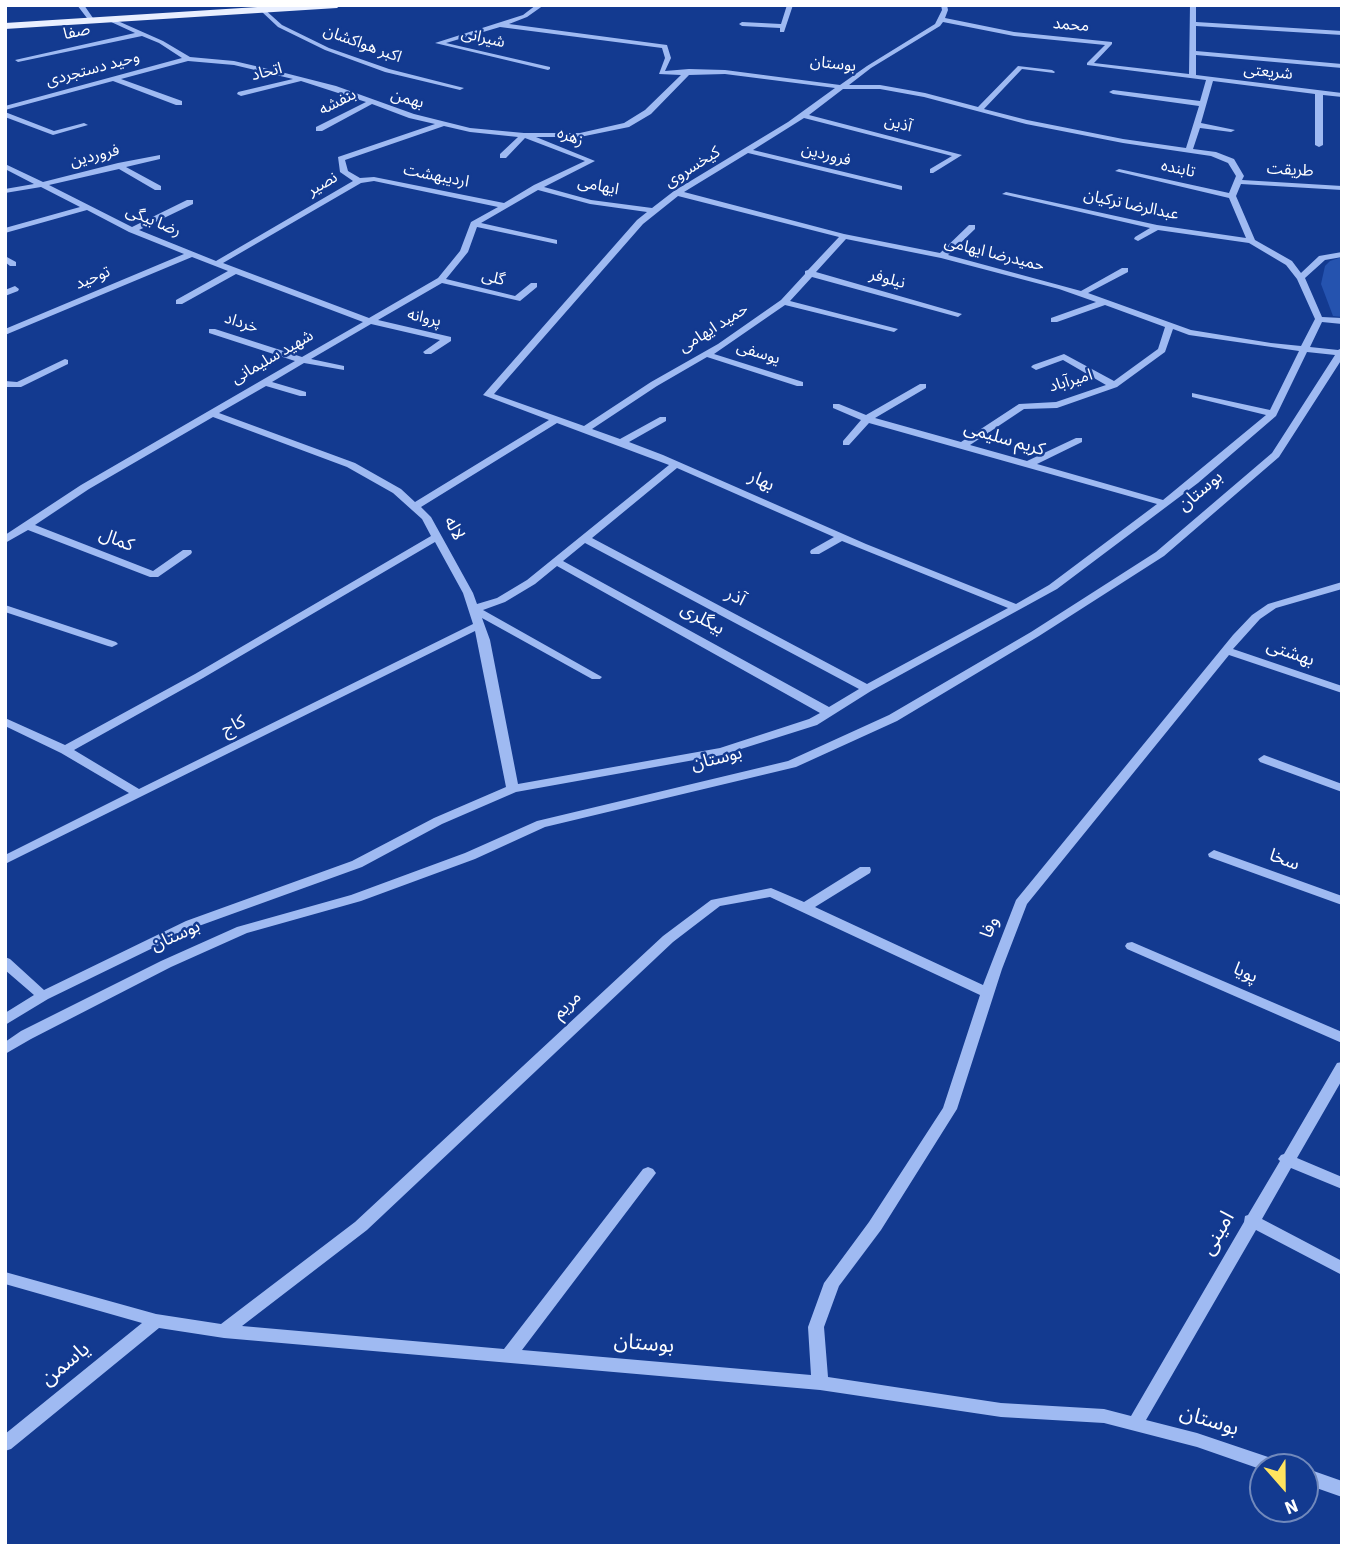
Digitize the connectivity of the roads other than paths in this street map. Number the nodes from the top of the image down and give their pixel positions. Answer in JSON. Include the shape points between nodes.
{"nodes":[{"id":1,"x":80,"y":5,"type":"edge"},
{"id":2,"x":337,"y":5,"type":"edge"},
{"id":3,"x":541,"y":5,"type":"edge"},
{"id":4,"x":790,"y":5,"type":"edge"},
{"id":5,"x":944,"y":5,"type":"edge"},
{"id":6,"x":1193,"y":5,"type":"edge"},
{"id":7,"x":263,"y":10,"type":"junction"},
{"id":8,"x":940,"y":19,"type":"junction"},
{"id":9,"x":111,"y":20,"type":"junction"},
{"id":10,"x":92,"y":21,"type":"junction"},
{"id":11,"x":742,"y":24,"type":"dead end"},
{"id":12,"x":1193,"y":24,"type":"junction"},
{"id":13,"x":500,"y":25,"type":"junction"},
{"id":14,"x":5,"y":26,"type":"edge"},
{"id":15,"x":783,"y":26,"type":"junction"},
{"id":16,"x":1342,"y":33,"type":"edge"},
{"id":17,"x":142,"y":34,"type":"junction"},
{"id":18,"x":780,"y":34,"type":"dead end"},
{"id":19,"x":1192,"y":53,"type":"junction"},
{"id":20,"x":188,"y":59,"type":"junction"},
{"id":21,"x":18,"y":60,"type":"dead end"},
{"id":22,"x":1342,"y":66,"type":"edge"},
{"id":23,"x":548,"y":68,"type":"dead end"},
{"id":24,"x":689,"y":71,"type":"junction"},
{"id":25,"x":1052,"y":72,"type":"dead end"},
{"id":26,"x":1192,"y":78,"type":"junction"},
{"id":27,"x":114,"y":79,"type":"junction"},
{"id":28,"x":301,"y":79,"type":"junction"},
{"id":29,"x":1210,"y":80,"type":"junction"},
{"id":30,"x":842,"y":87,"type":"junction"},
{"id":31,"x":460,"y":88,"type":"dead end"},
{"id":32,"x":1113,"y":92,"type":"dead end"},
{"id":33,"x":1320,"y":92,"type":"junction"},
{"id":34,"x":241,"y":94,"type":"dead end"},
{"id":35,"x":1342,"y":95,"type":"edge"},
{"id":36,"x":179,"y":103,"type":"dead end"},
{"id":37,"x":369,"y":103,"type":"junction"},
{"id":38,"x":1203,"y":104,"type":"junction"},
{"id":39,"x":5,"y":108,"type":"edge"},
{"id":40,"x":979,"y":110,"type":"junction"},
{"id":41,"x":5,"y":114,"type":"edge"},
{"id":42,"x":802,"y":116,"type":"junction"},
{"id":43,"x":442,"y":124,"type":"junction"},
{"id":44,"x":84,"y":125,"type":"dead end"},
{"id":45,"x":1196,"y":125,"type":"junction"},
{"id":46,"x":319,"y":129,"type":"dead end"},
{"id":47,"x":1231,"y":130,"type":"dead end"},
{"id":48,"x":524,"y":135,"type":"junction"},
{"id":49,"x":1319,"y":145,"type":"dead end"},
{"id":50,"x":747,"y":151,"type":"junction"},
{"id":51,"x":1189,"y":151,"type":"junction"},
{"id":52,"x":503,"y":156,"type":"dead end"},
{"id":53,"x":157,"y":157,"type":"dead end"},
{"id":54,"x":1231,"y":162,"type":"joint"},
{"id":55,"x":118,"y":165,"type":"junction"},
{"id":56,"x":5,"y":166,"type":"edge"},
{"id":57,"x":933,"y":171,"type":"dead end"},
{"id":58,"x":1119,"y":171,"type":"dead end"},
{"id":59,"x":359,"y":181,"type":"junction"},
{"id":60,"x":1238,"y":183,"type":"junction"},
{"id":61,"x":41,"y":185,"type":"junction"},
{"id":62,"x":537,"y":187,"type":"junction"},
{"id":63,"x":158,"y":188,"type":"dead end"},
{"id":64,"x":899,"y":188,"type":"dead end"},
{"id":65,"x":1342,"y":188,"type":"edge"},
{"id":66,"x":5,"y":191,"type":"edge"},
{"id":67,"x":677,"y":193,"type":"junction"},
{"id":68,"x":1006,"y":194,"type":"dead end"},
{"id":69,"x":1231,"y":196,"type":"junction"},
{"id":70,"x":190,"y":202,"type":"dead end"},
{"id":71,"x":507,"y":206,"type":"junction"},
{"id":72,"x":86,"y":208,"type":"junction"},
{"id":73,"x":654,"y":211,"type":"junction"},
{"id":74,"x":474,"y":224,"type":"junction"},
{"id":75,"x":972,"y":227,"type":"dead end"},
{"id":76,"x":1157,"y":227,"type":"junction"},
{"id":77,"x":132,"y":230,"type":"junction"},
{"id":78,"x":5,"y":231,"type":"edge"},
{"id":79,"x":844,"y":236,"type":"junction"},
{"id":80,"x":1138,"y":239,"type":"dead end"},
{"id":81,"x":1251,"y":241,"type":"junction"},
{"id":82,"x":554,"y":242,"type":"dead end"},
{"id":83,"x":192,"y":253,"type":"junction"},
{"id":84,"x":1342,"y":254,"type":"edge"},
{"id":85,"x":942,"y":256,"type":"junction"},
{"id":86,"x":5,"y":258,"type":"edge"},
{"id":87,"x":218,"y":263,"type":"junction"},
{"id":88,"x":13,"y":264,"type":"dead end"},
{"id":89,"x":1125,"y":270,"type":"dead end"},
{"id":90,"x":235,"y":271,"type":"junction"},
{"id":91,"x":808,"y":273,"type":"junction"},
{"id":92,"x":1301,"y":278,"type":"junction"},
{"id":93,"x":441,"y":280,"type":"junction"},
{"id":94,"x":534,"y":285,"type":"dead end"},
{"id":95,"x":15,"y":289,"type":"dead end"},
{"id":96,"x":5,"y":293,"type":"edge"},
{"id":97,"x":1082,"y":293,"type":"junction"},
{"id":98,"x":179,"y":302,"type":"dead end"},
{"id":99,"x":784,"y":302,"type":"junction"},
{"id":100,"x":1105,"y":302,"type":"junction"},
{"id":101,"x":958,"y":314,"type":"dead end"},
{"id":102,"x":1054,"y":320,"type":"dead end"},
{"id":103,"x":1319,"y":320,"type":"junction"},
{"id":104,"x":369,"y":321,"type":"junction"},
{"id":105,"x":1342,"y":321,"type":"edge"},
{"id":106,"x":1170,"y":325,"type":"junction"},
{"id":107,"x":894,"y":329,"type":"dead end"},
{"id":108,"x":212,"y":331,"type":"dead end"},
{"id":109,"x":5,"y":332,"type":"edge"},
{"id":110,"x":1303,"y":351,"type":"junction"},
{"id":111,"x":428,"y":352,"type":"dead end"},
{"id":112,"x":1341,"y":353,"type":"edge"},
{"id":113,"x":706,"y":354,"type":"junction"},
{"id":114,"x":302,"y":360,"type":"junction"},
{"id":115,"x":65,"y":362,"type":"dead end"},
{"id":116,"x":1036,"y":367,"type":"dead end"},
{"id":117,"x":341,"y":368,"type":"dead end"},
{"id":118,"x":263,"y":382,"type":"junction"},
{"id":119,"x":5,"y":384,"type":"edge"},
{"id":120,"x":800,"y":384,"type":"dead end"},
{"id":121,"x":1114,"y":385,"type":"junction"},
{"id":122,"x":923,"y":386,"type":"dead end"},
{"id":123,"x":303,"y":394,"type":"dead end"},
{"id":124,"x":488,"y":395,"type":"joint"},
{"id":125,"x":1195,"y":395,"type":"dead end"},
{"id":126,"x":836,"y":406,"type":"dead end"},
{"id":127,"x":211,"y":413,"type":"junction"},
{"id":128,"x":1273,"y":414,"type":"junction"},
{"id":129,"x":663,"y":419,"type":"dead end"},
{"id":130,"x":867,"y":419,"type":"junction"},
{"id":131,"x":554,"y":421,"type":"junction"},
{"id":132,"x":585,"y":430,"type":"junction"},
{"id":133,"x":1079,"y":440,"type":"dead end"},
{"id":134,"x":621,"y":443,"type":"junction"},
{"id":135,"x":846,"y":443,"type":"dead end"},
{"id":136,"x":962,"y":446,"type":"junction"},
{"id":137,"x":676,"y":464,"type":"junction"},
{"id":138,"x":1027,"y":465,"type":"junction"},
{"id":139,"x":1164,"y":503,"type":"junction"},
{"id":140,"x":415,"y":506,"type":"junction"},
{"id":141,"x":27,"y":526,"type":"junction"},
{"id":142,"x":436,"y":537,"type":"junction"},
{"id":143,"x":842,"y":537,"type":"junction"},
{"id":144,"x":586,"y":539,"type":"junction"},
{"id":145,"x":5,"y":540,"type":"edge"},
{"id":146,"x":187,"y":552,"type":"dead end"},
{"id":147,"x":815,"y":552,"type":"dead end"},
{"id":148,"x":557,"y":562,"type":"junction"},
{"id":149,"x":1342,"y":584,"type":"edge"},
{"id":150,"x":5,"y":608,"type":"edge"},
{"id":151,"x":1016,"y":608,"type":"junction"},
{"id":152,"x":474,"y":609,"type":"junction"},
{"id":153,"x":479,"y":625,"type":"junction"},
{"id":154,"x":112,"y":644,"type":"dead end"},
{"id":155,"x":1226,"y":650,"type":"junction"},
{"id":156,"x":596,"y":677,"type":"dead end"},
{"id":157,"x":867,"y":689,"type":"junction"},
{"id":158,"x":1342,"y":690,"type":"edge"},
{"id":159,"x":828,"y":712,"type":"junction"},
{"id":160,"x":5,"y":721,"type":"edge"},
{"id":161,"x":65,"y":750,"type":"junction"},
{"id":162,"x":1264,"y":759,"type":"dead end"},
{"id":163,"x":1342,"y":788,"type":"edge"},
{"id":164,"x":513,"y":789,"type":"junction"},
{"id":165,"x":139,"y":794,"type":"junction"},
{"id":166,"x":1214,"y":854,"type":"dead end"},
{"id":167,"x":5,"y":860,"type":"edge"},
{"id":168,"x":865,"y":870,"type":"dead end"},
{"id":169,"x":1342,"y":901,"type":"edge"},
{"id":170,"x":804,"y":908,"type":"junction"},
{"id":171,"x":1132,"y":946,"type":"dead end"},
{"id":172,"x":5,"y":962,"type":"edge"},
{"id":173,"x":987,"y":993,"type":"junction"},
{"id":174,"x":43,"y":996,"type":"junction"},
{"id":175,"x":5,"y":1020,"type":"edge"},
{"id":176,"x":1342,"y":1038,"type":"edge"},
{"id":177,"x":5,"y":1049,"type":"edge"},
{"id":178,"x":1342,"y":1067,"type":"edge"},
{"id":179,"x":1286,"y":1159,"type":"junction"},
{"id":180,"x":648,"y":1173,"type":"dead end"},
{"id":181,"x":1342,"y":1183,"type":"edge"},
{"id":182,"x":1251,"y":1220,"type":"junction"},
{"id":183,"x":1342,"y":1269,"type":"edge"},
{"id":184,"x":5,"y":1279,"type":"edge"},
{"id":185,"x":156,"y":1321,"type":"junction"},
{"id":186,"x":224,"y":1331,"type":"junction"},
{"id":187,"x":507,"y":1357,"type":"junction"},
{"id":188,"x":820,"y":1382,"type":"junction"},
{"id":189,"x":1135,"y":1424,"type":"junction"},
{"id":190,"x":5,"y":1444,"type":"edge"},
{"id":191,"x":1249,"y":1458,"type":"edge"},
{"id":192,"x":1319,"y":1481,"type":"edge"},
{"id":193,"x":1342,"y":1489,"type":"edge"}],
"edges":[{"from":1,"to":10,"type":"street"},
{"from":2,"to":7,"type":"main road"},
{"from":3,"to":13,"type":"street","name":"شیرانی"},
{"from":4,"to":15,"type":"street"},
{"from":5,"to":8,"type":"street"},
{"from":6,"to":12,"type":"street"},
{"from":7,"to":9,"type":"main road"},
{"from":7,"to":31,"type":"street","name":"اکبر هواکشان","via":[[280,26],[327,49],[387,71]]},
{"from":8,"to":26,"type":"street","name":"محمد","via":[[1014,34],[1110,43],[1089,64]]},
{"from":8,"to":30,"type":"street","name":"کیخسروی","via":[[938,25]]},
{"from":9,"to":10,"type":"main road"},
{"from":9,"to":17,"type":"street","name":"بهمن"},
{"from":10,"to":14,"type":"main road"},
{"from":11,"to":15,"type":"street"},
{"from":12,"to":16,"type":"street"},
{"from":12,"to":19,"type":"street"},
{"from":13,"to":23,"type":"street","name":"شیرانی","via":[[438,43]]},
{"from":13,"to":24,"type":"street","name":"بوستان","via":[[665,46],[668,58],[661,73]]},
{"from":15,"to":18,"type":"street"},
{"from":17,"to":20,"type":"street","name":"بهمن"},
{"from":17,"to":21,"type":"street","name":"صفا"},
{"from":19,"to":22,"type":"street"},
{"from":19,"to":26,"type":"street"},
{"from":20,"to":27,"type":"street","name":"وحید دستجردی"},
{"from":20,"to":28,"type":"street","name":"بهمن","via":[[234,63]]},
{"from":24,"to":30,"type":"street","name":"بوستان","via":[[764,75]]},
{"from":24,"to":48,"type":"street","name":"بهمن","via":[[648,112],[626,125],[580,135]]},
{"from":25,"to":40,"type":"street","via":[[1020,67]]},
{"from":26,"to":29,"type":"street","name":"شریعتی"},
{"from":27,"to":36,"type":"street"},
{"from":27,"to":39,"type":"street","name":"وحید دستجردی"},
{"from":28,"to":34,"type":"street","name":"اتحاد"},
{"from":28,"to":37,"type":"street","name":"بهمن"},
{"from":29,"to":33,"type":"street","name":"شریعتی"},
{"from":29,"to":38,"type":"street"},
{"from":30,"to":40,"type":"street","name":"بوستان","via":[[880,87]]},
{"from":30,"to":42,"type":"street","name":"کیخسروی"},
{"from":32,"to":38,"type":"street"},
{"from":33,"to":35,"type":"street","name":"شریعتی"},
{"from":33,"to":49,"type":"street"},
{"from":37,"to":43,"type":"street","name":"بهمن"},
{"from":37,"to":46,"type":"street","name":"بنفشه"},
{"from":38,"to":45,"type":"street"},
{"from":40,"to":51,"type":"street","name":"بوستان"},
{"from":41,"to":44,"type":"street","via":[[53,133]]},
{"from":42,"to":50,"type":"street","name":"کیخسروی"},
{"from":42,"to":57,"type":"street","name":"آذین","via":[[958,155]]},
{"from":43,"to":48,"type":"street","name":"بهمن"},
{"from":43,"to":59,"type":"street","name":"نصیر","via":[[341,159],[344,172]]},
{"from":45,"to":47,"type":"street"},
{"from":45,"to":51,"type":"street"},
{"from":48,"to":52,"type":"street"},
{"from":48,"to":62,"type":"street","name":"زهره","via":[[591,161]]},
{"from":50,"to":64,"type":"street","name":"فروردین"},
{"from":50,"to":67,"type":"street","name":"کیخسروی"},
{"from":51,"to":54,"type":"street","name":"بوستان"},
{"from":53,"to":55,"type":"street","name":"فروردین"},
{"from":54,"to":60,"type":"street","via":[[1240,176]]},
{"from":55,"to":61,"type":"street","name":"فروردین"},
{"from":55,"to":63,"type":"street"},
{"from":56,"to":61,"type":"street","name":"رضا بیگی"},
{"from":58,"to":69,"type":"street","name":"تابنده"},
{"from":59,"to":71,"type":"street","name":"اردیبهشت","via":[[374,179]]},
{"from":59,"to":87,"type":"street","name":"نصیر"},
{"from":60,"to":65,"type":"street","name":"طریقت"},
{"from":60,"to":69,"type":"street"},
{"from":61,"to":66,"type":"street","name":"فروردین"},
{"from":61,"to":72,"type":"street","name":"رضا بیگی"},
{"from":62,"to":71,"type":"street"},
{"from":62,"to":73,"type":"street","name":"ایهامی","via":[[590,202]]},
{"from":67,"to":73,"type":"street","name":"کیخسروی"},
{"from":67,"to":79,"type":"street","name":"حمیدرضا ایهامی"},
{"from":68,"to":76,"type":"street","name":"عبدالرضا ترکیان"},
{"from":69,"to":81,"type":"street"},
{"from":70,"to":77,"type":"street"},
{"from":71,"to":74,"type":"street"},
{"from":72,"to":77,"type":"street","name":"رضا بیگی"},
{"from":72,"to":78,"type":"street"},
{"from":73,"to":124,"type":"street","name":"کیخسروی"},
{"from":74,"to":82,"type":"street"},
{"from":74,"to":93,"type":"street","name":"شهید سلیمانی","via":[[464,252]]},
{"from":75,"to":85,"type":"street"},
{"from":76,"to":80,"type":"street"},
{"from":76,"to":81,"type":"street","name":"عبدالرضا ترکیان"},
{"from":77,"to":83,"type":"street","name":"رضا بیگی"},
{"from":79,"to":85,"type":"street","name":"حمیدرضا ایهامی"},
{"from":79,"to":91,"type":"street","name":"حمید ایهامی"},
{"from":81,"to":92,"type":"street","via":[[1289,263]]},
{"from":83,"to":87,"type":"street","name":"رضا بیگی"},
{"from":83,"to":109,"type":"street","name":"توحید"},
{"from":84,"to":92,"type":"street","via":[[1322,258]]},
{"from":85,"to":97,"type":"street","name":"حمیدرضا ایهامی"},
{"from":86,"to":88,"type":"street"},
{"from":87,"to":90,"type":"street","name":"رضا بیگی"},
{"from":89,"to":97,"type":"street"},
{"from":90,"to":98,"type":"street"},
{"from":90,"to":104,"type":"street","name":"رضا بیگی"},
{"from":91,"to":99,"type":"street","name":"حمید ایهامی"},
{"from":91,"to":101,"type":"street","name":"نیلوفر"},
{"from":92,"to":103,"type":"street"},
{"from":93,"to":94,"type":"street","name":"گلی","via":[[517,299]]},
{"from":93,"to":104,"type":"street","name":"شهید سلیمانی"},
{"from":95,"to":96,"type":"street"},
{"from":97,"to":100,"type":"street","name":"حمیدرضا ایهامی"},
{"from":99,"to":107,"type":"street"},
{"from":99,"to":113,"type":"street","name":"حمید ایهامی"},
{"from":100,"to":102,"type":"street"},
{"from":100,"to":106,"type":"street","name":"حمیدرضا ایهامی"},
{"from":103,"to":105,"type":"street"},
{"from":103,"to":110,"type":"street","name":"بوستان"},
{"from":104,"to":111,"type":"street","name":"پروانه","via":[[448,339]]},
{"from":104,"to":114,"type":"street","name":"شهید سلیمانی"},
{"from":106,"to":110,"type":"street","name":"حمیدرضا ایهامی"},
{"from":106,"to":121,"type":"street","name":"امیرآباد","via":[[1161,350]]},
{"from":108,"to":114,"type":"street","name":"خرداد"},
{"from":110,"to":112,"type":"street","name":"حمیدرضا ایهامی"},
{"from":110,"to":128,"type":"street","name":"بوستان"},
{"from":112,"to":177,"type":"street","name":"بوستان","via":[[1276,455],[1160,555],[894,718],[792,764],[541,824],[355,898],[242,930]]},
{"from":113,"to":120,"type":"street","name":"یوسفی"},
{"from":113,"to":132,"type":"street","name":"حمید ایهامی"},
{"from":114,"to":117,"type":"street","name":"خرداد"},
{"from":114,"to":118,"type":"street","name":"شهید سلیمانی"},
{"from":115,"to":119,"type":"street","via":[[18,385]]},
{"from":116,"to":121,"type":"street","via":[[1064,357]]},
{"from":118,"to":123,"type":"street"},
{"from":118,"to":127,"type":"street","name":"شهید سلیمانی"},
{"from":121,"to":136,"type":"street","name":"امیرآباد","via":[[1057,405],[1022,406]]},
{"from":122,"to":130,"type":"street"},
{"from":124,"to":131,"type":"street","name":"بهار"},
{"from":125,"to":128,"type":"street"},
{"from":126,"to":130,"type":"street","name":"کریم سلیمی"},
{"from":127,"to":140,"type":"street","name":"لاله","via":[[351,465]]},
{"from":127,"to":141,"type":"street","name":"شهید سلیمانی"},
{"from":128,"to":139,"type":"street","name":"بوستان"},
{"from":129,"to":134,"type":"street"},
{"from":130,"to":135,"type":"street"},
{"from":130,"to":136,"type":"street","name":"کریم سلیمی"},
{"from":131,"to":132,"type":"street","name":"بهار"},
{"from":131,"to":140,"type":"street"},
{"from":132,"to":134,"type":"street","name":"بهار"},
{"from":133,"to":138,"type":"street"},
{"from":134,"to":137,"type":"street","name":"بهار"},
{"from":136,"to":138,"type":"street","name":"کریم سلیمی"},
{"from":137,"to":143,"type":"street","name":"بهار"},
{"from":137,"to":144,"type":"street"},
{"from":138,"to":139,"type":"street","name":"کریم سلیمی"},
{"from":139,"to":151,"type":"street","name":"بوستان","via":[[1053,587]]},
{"from":140,"to":142,"type":"street","name":"لاله"},
{"from":141,"to":145,"type":"street","name":"شهید سلیمانی"},
{"from":141,"to":146,"type":"street","name":"کمال","via":[[154,575]]},
{"from":142,"to":152,"type":"street","name":"لاله"},
{"from":142,"to":161,"type":"street"},
{"from":143,"to":147,"type":"street"},
{"from":143,"to":151,"type":"street","name":"بهار"},
{"from":144,"to":148,"type":"street"},
{"from":144,"to":157,"type":"street","name":"آذر"},
{"from":148,"to":152,"type":"street","via":[[501,600]]},
{"from":148,"to":159,"type":"street","name":"بیگلری"},
{"from":149,"to":155,"type":"street","name":"وفا","via":[[1272,606]]},
{"from":150,"to":154,"type":"street"},
{"from":151,"to":157,"type":"street","name":"بوستان"},
{"from":152,"to":153,"type":"street","name":"لاله"},
{"from":152,"to":156,"type":"street"},
{"from":153,"to":164,"type":"street","name":"لاله"},
{"from":153,"to":165,"type":"street","name":"کاج"},
{"from":155,"to":158,"type":"street","name":"بهشتی"},
{"from":155,"to":173,"type":"street","name":"وفا","via":[[1021,903]]},
{"from":157,"to":159,"type":"street","name":"بوستان"},
{"from":159,"to":164,"type":"street","name":"بوستان","via":[[813,722],[722,751]]},
{"from":160,"to":161,"type":"street"},
{"from":161,"to":165,"type":"street"},
{"from":162,"to":163,"type":"street"},
{"from":164,"to":174,"type":"street","name":"بوستان","via":[[438,821],[357,864],[191,924]]},
{"from":165,"to":167,"type":"street","name":"کاج"},
{"from":166,"to":169,"type":"street","name":"سخا"},
{"from":168,"to":170,"type":"street"},
{"from":170,"to":173,"type":"street","name":"مریم"},
{"from":170,"to":186,"type":"street","name":"مریم","via":[[771,892],[716,903],[668,939],[361,1226]]},
{"from":171,"to":176,"type":"street","name":"پویا"},
{"from":172,"to":174,"type":"street"},
{"from":173,"to":188,"type":"street","name":"وفا","via":[[950,1108],[876,1226],[832,1283],[817,1327]]},
{"from":174,"to":175,"type":"street","name":"بوستان"},
{"from":178,"to":179,"type":"street","name":"امینی"},
{"from":179,"to":181,"type":"street"},
{"from":179,"to":182,"type":"street","name":"امینی"},
{"from":180,"to":187,"type":"street"},
{"from":182,"to":183,"type":"street"},
{"from":182,"to":189,"type":"street","name":"امینی"},
{"from":184,"to":185,"type":"street","name":"بوستان"},
{"from":185,"to":186,"type":"street","name":"بوستان"},
{"from":185,"to":190,"type":"street","name":"یاسمن"},
{"from":186,"to":187,"type":"street","name":"بوستان"},
{"from":187,"to":188,"type":"street","name":"بوستان"},
{"from":188,"to":189,"type":"street","name":"بوستان","via":[[1001,1410],[1104,1416]]},
{"from":189,"to":191,"type":"street","name":"بوستان"},
{"from":192,"to":193,"type":"street"}]}
